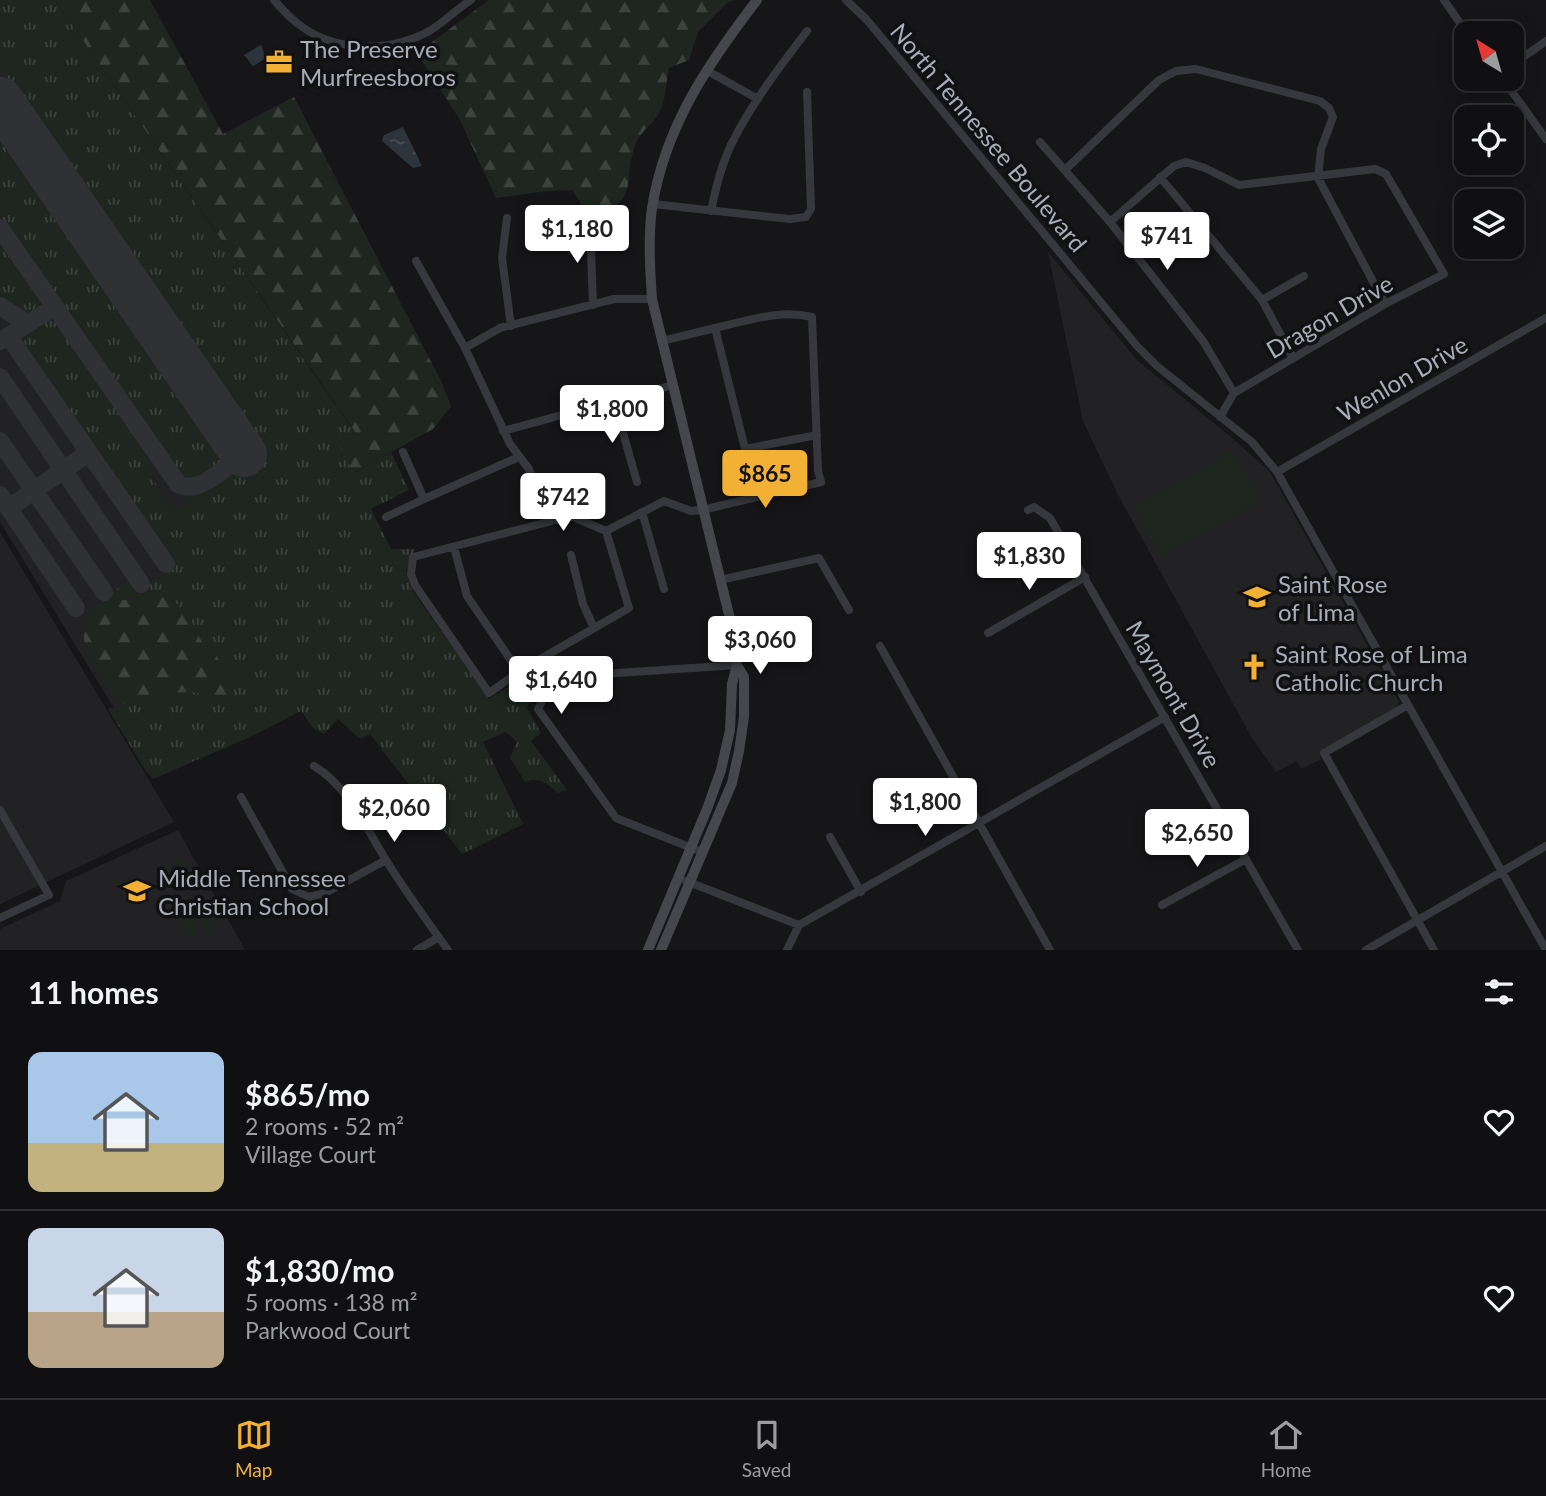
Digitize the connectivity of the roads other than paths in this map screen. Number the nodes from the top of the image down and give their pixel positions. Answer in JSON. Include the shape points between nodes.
{"nodes":[{"id":1,"x":274,"y":0,"type":"edge"},
{"id":2,"x":471,"y":0,"type":"edge"},
{"id":3,"x":757,"y":0,"type":"edge"},
{"id":4,"x":846,"y":0,"type":"edge"},
{"id":5,"x":1444,"y":0,"type":"edge"},
{"id":6,"x":1459,"y":21,"type":"edge"},
{"id":7,"x":807,"y":31,"type":"dead end"},
{"id":8,"x":1546,"y":41,"type":"edge"},
{"id":9,"x":1524,"y":57,"type":"edge"},
{"id":10,"x":706,"y":70,"type":"junction"},
{"id":11,"x":1512,"y":91,"type":"edge"},
{"id":12,"x":807,"y":92,"type":"dead end"},
{"id":13,"x":758,"y":99,"type":"junction"},
{"id":14,"x":1546,"y":139,"type":"edge"},
{"id":15,"x":1040,"y":142,"type":"dead end"},
{"id":16,"x":1065,"y":170,"type":"junction"},
{"id":17,"x":1160,"y":177,"type":"junction"},
{"id":18,"x":1318,"y":177,"type":"junction"},
{"id":19,"x":653,"y":204,"type":"junction"},
{"id":20,"x":711,"y":211,"type":"junction"},
{"id":21,"x":507,"y":218,"type":"dead end"},
{"id":22,"x":1110,"y":222,"type":"junction"},
{"id":23,"x":590,"y":225,"type":"dead end"},
{"id":24,"x":416,"y":261,"type":"dead end"},
{"id":25,"x":1304,"y":276,"type":"dead end"},
{"id":26,"x":652,"y":299,"type":"junction"},
{"id":27,"x":1262,"y":300,"type":"junction"},
{"id":28,"x":1385,"y":304,"type":"junction"},
{"id":29,"x":593,"y":305,"type":"junction"},
{"id":30,"x":1546,"y":318,"type":"edge"},
{"id":31,"x":511,"y":326,"type":"junction"},
{"id":32,"x":715,"y":328,"type":"junction"},
{"id":33,"x":662,"y":341,"type":"junction"},
{"id":34,"x":465,"y":348,"type":"junction"},
{"id":35,"x":1293,"y":358,"type":"junction"},
{"id":36,"x":673,"y":385,"type":"junction"},
{"id":37,"x":1234,"y":394,"type":"junction"},
{"id":38,"x":614,"y":401,"type":"junction"},
{"id":39,"x":1220,"y":417,"type":"junction"},
{"id":40,"x":503,"y":431,"type":"junction"},
{"id":41,"x":817,"y":435,"type":"junction"},
{"id":42,"x":745,"y":449,"type":"junction"},
{"id":43,"x":403,"y":452,"type":"dead end"},
{"id":44,"x":519,"y":457,"type":"junction"},
{"id":45,"x":1277,"y":472,"type":"junction"},
{"id":46,"x":637,"y":482,"type":"dead end"},
{"id":47,"x":757,"y":497,"type":"junction"},
{"id":48,"x":424,"y":499,"type":"junction"},
{"id":49,"x":545,"y":509,"type":"dead end"},
{"id":50,"x":702,"y":510,"type":"junction"},
{"id":51,"x":1028,"y":510,"type":"dead end"},
{"id":52,"x":642,"y":512,"type":"junction"},
{"id":53,"x":386,"y":517,"type":"dead end"},
{"id":54,"x":606,"y":531,"type":"junction"},
{"id":55,"x":454,"y":547,"type":"junction"},
{"id":56,"x":571,"y":555,"type":"dead end"},
{"id":57,"x":1084,"y":577,"type":"junction"},
{"id":58,"x":720,"y":580,"type":"junction"},
{"id":59,"x":664,"y":589,"type":"dead end"},
{"id":60,"x":849,"y":610,"type":"dead end"},
{"id":61,"x":594,"y":628,"type":"junction"},
{"id":62,"x":988,"y":633,"type":"dead end"},
{"id":63,"x":880,"y":646,"type":"dead end"},
{"id":64,"x":737,"y":665,"type":"junction"},
{"id":65,"x":519,"y":672,"type":"junction"},
{"id":66,"x":1408,"y":705,"type":"junction"},
{"id":67,"x":1165,"y":717,"type":"junction"},
{"id":68,"x":314,"y":766,"type":"dead end"},
{"id":69,"x":241,"y":797,"type":"dead end"},
{"id":70,"x":0,"y":810,"type":"edge"},
{"id":71,"x":979,"y":825,"type":"junction"},
{"id":72,"x":830,"y":837,"type":"dead end"},
{"id":73,"x":1546,"y":846,"type":"edge"},
{"id":74,"x":690,"y":848,"type":"junction"},
{"id":75,"x":702,"y":852,"type":"junction"},
{"id":76,"x":1246,"y":859,"type":"junction"},
{"id":77,"x":386,"y":860,"type":"junction"},
{"id":78,"x":1502,"y":871,"type":"junction"},
{"id":79,"x":679,"y":878,"type":"junction"},
{"id":80,"x":690,"y":882,"type":"junction"},
{"id":81,"x":861,"y":892,"type":"junction"},
{"id":82,"x":1162,"y":905,"type":"dead end"},
{"id":83,"x":0,"y":918,"type":"edge"},
{"id":84,"x":1416,"y":919,"type":"junction"},
{"id":85,"x":799,"y":925,"type":"junction"},
{"id":86,"x":439,"y":937,"type":"junction"},
{"id":87,"x":416,"y":950,"type":"edge"},
{"id":88,"x":448,"y":950,"type":"edge"},
{"id":89,"x":648,"y":950,"type":"edge"},
{"id":90,"x":661,"y":950,"type":"edge"},
{"id":91,"x":787,"y":950,"type":"edge"},
{"id":92,"x":1049,"y":950,"type":"edge"},
{"id":93,"x":1298,"y":950,"type":"edge"},
{"id":94,"x":1366,"y":950,"type":"edge"},
{"id":95,"x":1434,"y":950,"type":"edge"},
{"id":96,"x":1546,"y":950,"type":"edge"}],
"edges":[{"from":1,"to":2,"type":"street","via":[[316,35],[358,47],[388,46],[431,30]]},
{"from":3,"to":10,"type":"main road"},
{"from":4,"to":39,"type":"street","name":"North Tennessee Boulevard","via":[[1137,346]]},
{"from":5,"to":6,"type":"street"},
{"from":7,"to":13,"type":"street"},
{"from":8,"to":9,"type":"street"},
{"from":10,"to":13,"type":"street"},
{"from":10,"to":19,"type":"main road","via":[[677,122]]},
{"from":11,"to":14,"type":"street"},
{"from":12,"to":20,"type":"street","via":[[811,209],[806,217]]},
{"from":13,"to":20,"type":"street","via":[[733,139]]},
{"from":15,"to":16,"type":"street","name":"North Tennessee Boulevard"},
{"from":16,"to":18,"type":"street","via":[[1159,79],[1196,68],[1320,101],[1329,108],[1333,117],[1321,149]]},
{"from":16,"to":22,"type":"street","name":"North Tennessee Boulevard"},
{"from":17,"to":18,"type":"street","via":[[1186,162],[1239,185]]},
{"from":17,"to":22,"type":"street"},
{"from":17,"to":27,"type":"street"},
{"from":18,"to":28,"type":"street"},
{"from":18,"to":28,"type":"street","name":"Dragon Drive","via":[[1375,169],[1386,174],[1444,274]]},
{"from":19,"to":20,"type":"street"},
{"from":19,"to":26,"type":"main road","via":[[649,250]]},
{"from":21,"to":31,"type":"street","via":[[502,258]]},
{"from":22,"to":37,"type":"street","name":"North Tennessee Boulevard","via":[[1203,341]]},
{"from":23,"to":29,"type":"street"},
{"from":24,"to":34,"type":"street"},
{"from":25,"to":27,"type":"street"},
{"from":26,"to":29,"type":"street","via":[[614,299]]},
{"from":26,"to":33,"type":"main road"},
{"from":27,"to":35,"type":"street"},
{"from":28,"to":35,"type":"street","name":"Dragon Drive"},
{"from":29,"to":31,"type":"street"},
{"from":30,"to":45,"type":"street","name":"Wenlon Drive"},
{"from":31,"to":34,"type":"street"},
{"from":32,"to":33,"type":"street"},
{"from":32,"to":41,"type":"street","via":[[770,315],[812,317]]},
{"from":32,"to":42,"type":"street"},
{"from":33,"to":36,"type":"main road"},
{"from":34,"to":40,"type":"street"},
{"from":35,"to":37,"type":"street","name":"Dragon Drive"},
{"from":36,"to":38,"type":"street"},
{"from":36,"to":50,"type":"main road"},
{"from":37,"to":39,"type":"street"},
{"from":38,"to":40,"type":"street"},
{"from":38,"to":46,"type":"street"},
{"from":39,"to":45,"type":"street","name":"North Tennessee Boulevard","via":[[1251,442]]},
{"from":40,"to":44,"type":"street"},
{"from":41,"to":42,"type":"street"},
{"from":41,"to":47,"type":"street","via":[[821,482]]},
{"from":42,"to":47,"type":"street"},
{"from":43,"to":48,"type":"street"},
{"from":44,"to":48,"type":"street"},
{"from":44,"to":49,"type":"street","via":[[529,469]]},
{"from":45,"to":66,"type":"street","name":"North Tennessee Boulevard"},
{"from":47,"to":50,"type":"street"},
{"from":48,"to":53,"type":"street"},
{"from":50,"to":52,"type":"street","via":[[691,511],[664,501]]},
{"from":50,"to":58,"type":"main road"},
{"from":51,"to":57,"type":"street","name":"Maymont Drive","via":[[1034,507],[1050,518]]},
{"from":52,"to":54,"type":"street"},
{"from":52,"to":59,"type":"street"},
{"from":54,"to":55,"type":"street","via":[[571,516]]},
{"from":54,"to":61,"type":"street","via":[[629,608]]},
{"from":55,"to":65,"type":"street","via":[[467,596]]},
{"from":55,"to":65,"type":"street","via":[[413,557],[415,585],[489,693]]},
{"from":56,"to":61,"type":"street"},
{"from":57,"to":62,"type":"street"},
{"from":57,"to":67,"type":"street","name":"Maymont Drive"},
{"from":58,"to":60,"type":"street","via":[[819,558]]},
{"from":58,"to":64,"type":"main road"},
{"from":61,"to":65,"type":"street"},
{"from":63,"to":71,"type":"street"},
{"from":64,"to":74,"type":"main road","via":[[721,770]]},
{"from":64,"to":74,"type":"street","via":[[588,676],[544,697],[538,709],[616,818]]},
{"from":64,"to":75,"type":"main road","via":[[744,677],[739,751],[732,783]]},
{"from":66,"to":78,"type":"street","name":"North Tennessee Boulevard"},
{"from":66,"to":84,"type":"street","via":[[1324,753]]},
{"from":67,"to":71,"type":"street"},
{"from":67,"to":76,"type":"street","name":"Maymont Drive"},
{"from":68,"to":77,"type":"street","via":[[329,775]]},
{"from":69,"to":77,"type":"street","via":[[292,889],[309,897]]},
{"from":70,"to":83,"type":"street","via":[[49,895]]},
{"from":71,"to":81,"type":"street"},
{"from":71,"to":92,"type":"street"},
{"from":72,"to":81,"type":"street"},
{"from":73,"to":78,"type":"street"},
{"from":74,"to":75,"type":"street"},
{"from":74,"to":79,"type":"main road"},
{"from":75,"to":80,"type":"main road"},
{"from":76,"to":82,"type":"street"},
{"from":76,"to":93,"type":"street","name":"Maymont Drive"},
{"from":77,"to":86,"type":"street"},
{"from":78,"to":84,"type":"street"},
{"from":78,"to":96,"type":"street","name":"North Tennessee Boulevard"},
{"from":79,"to":80,"type":"street"},
{"from":79,"to":89,"type":"main road"},
{"from":80,"to":85,"type":"street"},
{"from":80,"to":90,"type":"main road"},
{"from":81,"to":85,"type":"street"},
{"from":84,"to":94,"type":"street"},
{"from":84,"to":95,"type":"street"},
{"from":85,"to":91,"type":"street"},
{"from":86,"to":87,"type":"street"},
{"from":86,"to":88,"type":"street"}]}
